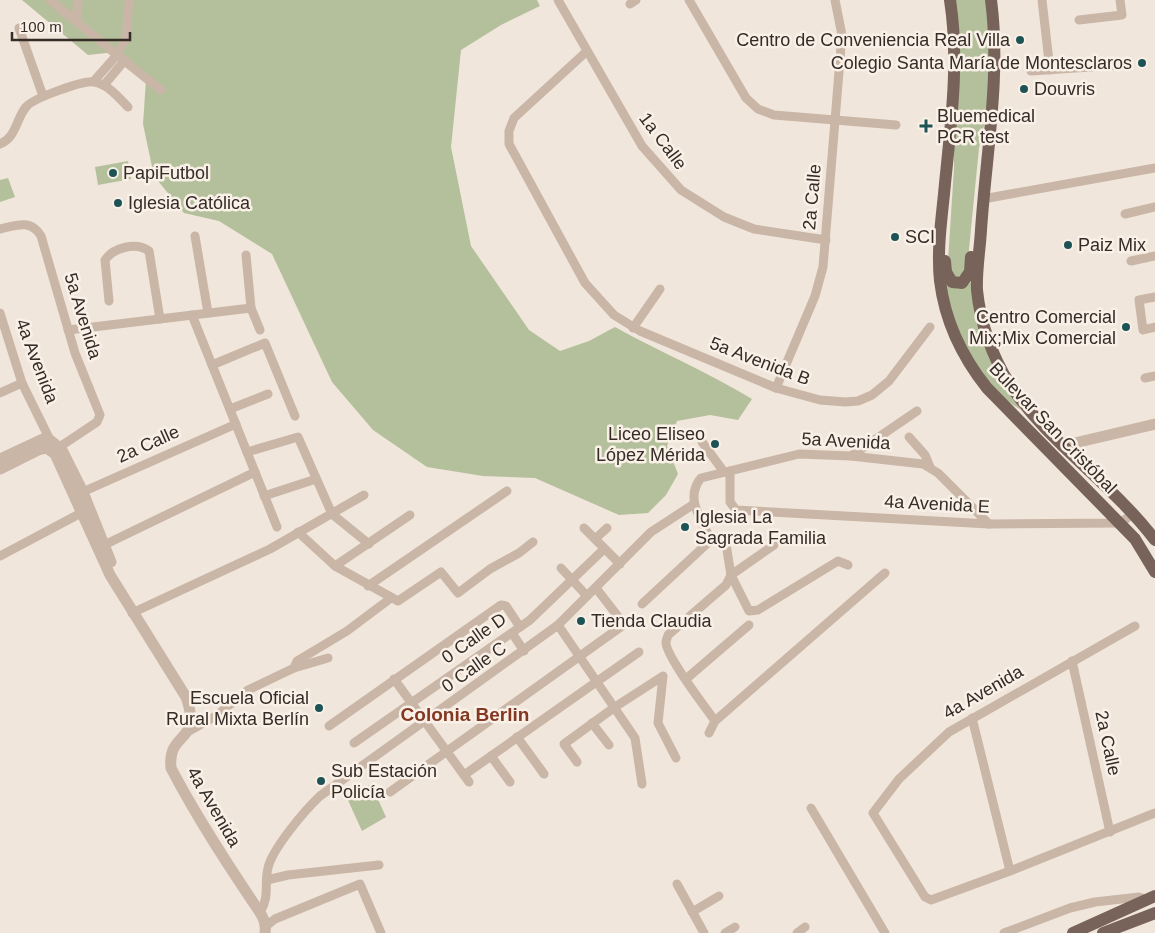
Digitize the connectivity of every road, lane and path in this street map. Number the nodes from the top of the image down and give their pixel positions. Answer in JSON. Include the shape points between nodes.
{"nodes":[{"id":1,"x":50,"y":0,"type":"edge"},
{"id":2,"x":78,"y":0,"type":"edge"},
{"id":3,"x":129,"y":0,"type":"edge"},
{"id":4,"x":558,"y":0,"type":"edge"},
{"id":5,"x":689,"y":0,"type":"edge"},
{"id":6,"x":836,"y":0,"type":"edge"},
{"id":7,"x":950,"y":0,"type":"edge"},
{"id":8,"x":991,"y":0,"type":"edge"},
{"id":9,"x":1042,"y":0,"type":"edge"},
{"id":10,"x":1120,"y":0,"type":"edge"},
{"id":11,"x":76,"y":20,"type":"junction"},
{"id":12,"x":1079,"y":20,"type":"dead end"},
{"id":13,"x":19,"y":28,"type":"dead end"},
{"id":14,"x":586,"y":52,"type":"junction"},
{"id":15,"x":121,"y":58,"type":"junction"},
{"id":16,"x":1120,"y":65,"type":"dead end"},
{"id":17,"x":1050,"y":70,"type":"junction"},
{"id":18,"x":1031,"y":71,"type":"dead end"},
{"id":19,"x":94,"y":82,"type":"junction"},
{"id":20,"x":104,"y":86,"type":"junction"},
{"id":21,"x":161,"y":90,"type":"dead end"},
{"id":22,"x":43,"y":96,"type":"junction"},
{"id":23,"x":128,"y":107,"type":"dead end"},
{"id":24,"x":990,"y":114,"type":"junction"},
{"id":25,"x":836,"y":121,"type":"junction"},
{"id":26,"x":896,"y":125,"type":"dead end"},
{"id":27,"x":950,"y":131,"type":"junction"},
{"id":28,"x":0,"y":144,"type":"edge"},
{"id":29,"x":1155,"y":168,"type":"edge"},
{"id":30,"x":983,"y":198,"type":"junction"},
{"id":31,"x":1155,"y":207,"type":"edge"},
{"id":32,"x":1125,"y":214,"type":"dead end"},
{"id":33,"x":0,"y":229,"type":"edge"},
{"id":34,"x":195,"y":236,"type":"dead end"},
{"id":35,"x":826,"y":240,"type":"junction"},
{"id":36,"x":246,"y":255,"type":"dead end"},
{"id":37,"x":1155,"y":256,"type":"edge"},
{"id":38,"x":1132,"y":261,"type":"dead end"},
{"id":39,"x":660,"y":289,"type":"dead end"},
{"id":40,"x":1155,"y":297,"type":"edge"},
{"id":41,"x":110,"y":301,"type":"dead end"},
{"id":42,"x":251,"y":308,"type":"junction"},
{"id":43,"x":0,"y":313,"type":"edge"},
{"id":44,"x":208,"y":313,"type":"junction"},
{"id":45,"x":192,"y":315,"type":"junction"},
{"id":46,"x":160,"y":319,"type":"junction"},
{"id":47,"x":930,"y":327,"type":"dead end"},
{"id":48,"x":1155,"y":327,"type":"edge"},
{"id":49,"x":637,"y":329,"type":"junction"},
{"id":50,"x":68,"y":330,"type":"junction"},
{"id":51,"x":260,"y":330,"type":"dead end"},
{"id":52,"x":212,"y":365,"type":"junction"},
{"id":53,"x":1155,"y":376,"type":"edge"},
{"id":54,"x":1145,"y":378,"type":"dead end"},
{"id":55,"x":22,"y":383,"type":"junction"},
{"id":56,"x":776,"y":388,"type":"junction"},
{"id":57,"x":0,"y":392,"type":"edge"},
{"id":58,"x":268,"y":394,"type":"dead end"},
{"id":59,"x":1005,"y":408,"type":"junction"},
{"id":60,"x":230,"y":409,"type":"junction"},
{"id":61,"x":917,"y":411,"type":"dead end"},
{"id":62,"x":295,"y":416,"type":"dead end"},
{"id":63,"x":236,"y":424,"type":"junction"},
{"id":64,"x":1155,"y":424,"type":"edge"},
{"id":65,"x":909,"y":437,"type":"dead end"},
{"id":66,"x":702,"y":442,"type":"dead end"},
{"id":67,"x":1062,"y":446,"type":"junction"},
{"id":68,"x":53,"y":448,"type":"junction"},
{"id":69,"x":247,"y":452,"type":"junction"},
{"id":70,"x":851,"y":456,"type":"junction"},
{"id":71,"x":0,"y":459,"type":"edge"},
{"id":72,"x":930,"y":467,"type":"junction"},
{"id":73,"x":0,"y":469,"type":"edge"},
{"id":74,"x":727,"y":471,"type":"junction"},
{"id":75,"x":255,"y":472,"type":"junction"},
{"id":76,"x":316,"y":479,"type":"junction"},
{"id":77,"x":507,"y":491,"type":"dead end"},
{"id":78,"x":78,"y":494,"type":"junction"},
{"id":79,"x":364,"y":495,"type":"dead end"},
{"id":80,"x":264,"y":496,"type":"junction"},
{"id":81,"x":694,"y":504,"type":"junction"},
{"id":82,"x":81,"y":513,"type":"junction"},
{"id":83,"x":332,"y":514,"type":"junction"},
{"id":84,"x":1133,"y":514,"type":"junction"},
{"id":85,"x":410,"y":515,"type":"dead end"},
{"id":86,"x":1120,"y":523,"type":"junction"},
{"id":87,"x":989,"y":524,"type":"junction"},
{"id":88,"x":277,"y":527,"type":"dead end"},
{"id":89,"x":584,"y":528,"type":"dead end"},
{"id":90,"x":607,"y":528,"type":"dead end"},
{"id":91,"x":298,"y":532,"type":"junction"},
{"id":92,"x":595,"y":539,"type":"junction"},
{"id":93,"x":711,"y":540,"type":"junction"},
{"id":94,"x":1155,"y":540,"type":"edge"},
{"id":95,"x":533,"y":542,"type":"dead end"},
{"id":96,"x":369,"y":544,"type":"junction"},
{"id":97,"x":774,"y":545,"type":"dead end"},
{"id":98,"x":101,"y":546,"type":"junction"},
{"id":99,"x":604,"y":549,"type":"junction"},
{"id":100,"x":0,"y":556,"type":"edge"},
{"id":101,"x":620,"y":564,"type":"junction"},
{"id":102,"x":848,"y":565,"type":"dead end"},
{"id":103,"x":336,"y":566,"type":"junction"},
{"id":104,"x":561,"y":568,"type":"dead end"},
{"id":105,"x":885,"y":572,"type":"dead end"},
{"id":106,"x":1155,"y":572,"type":"edge"},
{"id":107,"x":731,"y":575,"type":"junction"},
{"id":108,"x":572,"y":581,"type":"junction"},
{"id":109,"x":368,"y":586,"type":"junction"},
{"id":110,"x":596,"y":588,"type":"junction"},
{"id":111,"x":587,"y":596,"type":"junction"},
{"id":112,"x":395,"y":600,"type":"junction"},
{"id":113,"x":642,"y":604,"type":"dead end"},
{"id":114,"x":132,"y":613,"type":"junction"},
{"id":115,"x":749,"y":624,"type":"dead end"},
{"id":116,"x":558,"y":625,"type":"junction"},
{"id":117,"x":1135,"y":626,"type":"dead end"},
{"id":118,"x":520,"y":627,"type":"junction"},
{"id":119,"x":512,"y":633,"type":"junction"},
{"id":120,"x":524,"y":651,"type":"junction"},
{"id":121,"x":639,"y":652,"type":"dead end"},
{"id":122,"x":579,"y":657,"type":"junction"},
{"id":123,"x":328,"y":658,"type":"dead end"},
{"id":124,"x":1072,"y":661,"type":"junction"},
{"id":125,"x":294,"y":668,"type":"junction"},
{"id":126,"x":394,"y":679,"type":"junction"},
{"id":127,"x":686,"y":679,"type":"junction"},
{"id":128,"x":595,"y":681,"type":"junction"},
{"id":129,"x":411,"y":702,"type":"junction"},
{"id":130,"x":615,"y":707,"type":"junction"},
{"id":131,"x":972,"y":718,"type":"junction"},
{"id":132,"x":424,"y":721,"type":"junction"},
{"id":133,"x":715,"y":721,"type":"junction"},
{"id":134,"x":592,"y":723,"type":"junction"},
{"id":135,"x":329,"y":726,"type":"dead end"},
{"id":136,"x":189,"y":731,"type":"junction"},
{"id":137,"x":709,"y":733,"type":"dead end"},
{"id":138,"x":517,"y":736,"type":"junction"},
{"id":139,"x":354,"y":743,"type":"dead end"},
{"id":140,"x":609,"y":745,"type":"dead end"},
{"id":141,"x":447,"y":752,"type":"junction"},
{"id":142,"x":491,"y":756,"type":"junction"},
{"id":143,"x":676,"y":758,"type":"dead end"},
{"id":144,"x":578,"y":762,"type":"dead end"},
{"id":145,"x":544,"y":774,"type":"dead end"},
{"id":146,"x":510,"y":782,"type":"dead end"},
{"id":147,"x":642,"y":784,"type":"dead end"},
{"id":148,"x":390,"y":792,"type":"dead end"},
{"id":149,"x":811,"y":808,"type":"dead end"},
{"id":150,"x":1155,"y":813,"type":"edge"},
{"id":151,"x":1110,"y":832,"type":"junction"},
{"id":152,"x":379,"y":865,"type":"dead end"},
{"id":153,"x":1010,"y":871,"type":"junction"},
{"id":154,"x":267,"y":880,"type":"junction"},
{"id":155,"x":677,"y":884,"type":"dead end"},
{"id":156,"x":719,"y":896,"type":"dead end"},
{"id":157,"x":1151,"y":898,"type":"edge"},
{"id":158,"x":260,"y":912,"type":"junction"},
{"id":159,"x":692,"y":912,"type":"junction"},
{"id":160,"x":1155,"y":913,"type":"edge"},
{"id":161,"x":735,"y":927,"type":"dead end"},
{"id":162,"x":805,"y":927,"type":"dead end"},
{"id":163,"x":266,"y":930,"type":"edge"},
{"id":164,"x":381,"y":933,"type":"edge"},
{"id":165,"x":704,"y":933,"type":"edge"},
{"id":166,"x":725,"y":933,"type":"edge"},
{"id":167,"x":797,"y":933,"type":"edge"},
{"id":168,"x":885,"y":933,"type":"edge"},
{"id":169,"x":1004,"y":933,"type":"edge"},
{"id":170,"x":1073,"y":933,"type":"edge"},
{"id":171,"x":1104,"y":933,"type":"edge"}],
"edges":[{"from":1,"to":11,"type":"street"},
{"from":2,"to":11,"type":"street"},
{"from":3,"to":15,"type":"street"},
{"from":4,"to":14,"type":"street","name":"1a Calle"},
{"from":5,"to":25,"type":"street","via":[[746,98],[758,109],[774,114]]},
{"from":6,"to":25,"type":"street","name":"2a Calle","via":[[842,35]]},
{"from":7,"to":27,"type":"main road","name":"Bulevar San Cristóbal","via":[[954,38]]},
{"from":8,"to":24,"type":"main road","name":"Bulevar San Cristóbal","via":[[995,28]]},
{"from":9,"to":17,"type":"street"},
{"from":10,"to":12,"type":"street","via":[[1122,15]]},
{"from":11,"to":15,"type":"street"},
{"from":13,"to":22,"type":"street"},
{"from":14,"to":35,"type":"street","name":"1a Calle","via":[[642,146],[681,190],[724,217],[754,229]]},
{"from":14,"to":49,"type":"street","name":"5a Avenida B","via":[[514,118],[509,144],[585,283],[614,315]]},
{"from":15,"to":19,"type":"street"},
{"from":15,"to":20,"type":"street"},
{"from":15,"to":21,"type":"street"},
{"from":16,"to":17,"type":"street"},
{"from":17,"to":18,"type":"street"},
{"from":19,"to":20,"type":"street"},
{"from":19,"to":22,"type":"street"},
{"from":20,"to":23,"type":"street"},
{"from":22,"to":28,"type":"street","via":[[25,107],[13,134]]},
{"from":24,"to":27,"type":"main road","via":[[982,149],[970,272],[965,281],[957,284],[950,279],[945,262]]},
{"from":24,"to":30,"type":"main road","name":"Bulevar San Cristóbal"},
{"from":25,"to":26,"type":"street"},
{"from":25,"to":35,"type":"street","name":"2a Calle"},
{"from":27,"to":59,"type":"main road","name":"Bulevar San Cristóbal","via":[[939,251],[945,305],[969,364]]},
{"from":29,"to":30,"type":"street"},
{"from":30,"to":67,"type":"main road","name":"Bulevar San Cristóbal","via":[[977,289],[984,325],[1011,386]]},
{"from":31,"to":32,"type":"street"},
{"from":33,"to":50,"type":"street","name":"5a Avenida","via":[[24,223],[37,229]]},
{"from":34,"to":44,"type":"street"},
{"from":35,"to":56,"type":"street","name":"2a Calle","via":[[815,296]]},
{"from":36,"to":42,"type":"street"},
{"from":37,"to":38,"type":"street"},
{"from":39,"to":49,"type":"street"},
{"from":40,"to":48,"type":"street","via":[[1139,300],[1143,330]]},
{"from":41,"to":46,"type":"street","via":[[105,260],[126,248],[144,248],[149,251]]},
{"from":42,"to":44,"type":"street"},
{"from":42,"to":51,"type":"street"},
{"from":43,"to":55,"type":"street","name":"4a Avenida"},
{"from":44,"to":45,"type":"street"},
{"from":45,"to":46,"type":"street"},
{"from":45,"to":52,"type":"street"},
{"from":46,"to":50,"type":"street"},
{"from":47,"to":56,"type":"street","name":"5a Avenida B","via":[[889,381],[872,395],[858,401],[820,400]]},
{"from":49,"to":56,"type":"street","name":"5a Avenida B"},
{"from":50,"to":68,"type":"street","name":"5a Avenida","via":[[100,418]]},
{"from":52,"to":60,"type":"street"},
{"from":52,"to":62,"type":"street","via":[[266,343]]},
{"from":53,"to":54,"type":"street"},
{"from":55,"to":57,"type":"street"},
{"from":55,"to":68,"type":"street","name":"4a Avenida"},
{"from":58,"to":60,"type":"street"},
{"from":59,"to":67,"type":"main road","via":[[1025,418],[1052,446]]},
{"from":59,"to":86,"type":"main road","name":"Bulevar San Cristóbal"},
{"from":60,"to":63,"type":"street"},
{"from":61,"to":70,"type":"street"},
{"from":63,"to":69,"type":"street"},
{"from":63,"to":78,"type":"street","name":"2a Calle"},
{"from":64,"to":67,"type":"street"},
{"from":65,"to":72,"type":"street","via":[[926,455]]},
{"from":66,"to":74,"type":"street"},
{"from":67,"to":84,"type":"main road","name":"Bulevar San Cristóbal"},
{"from":68,"to":71,"type":"street","via":[[34,442]]},
{"from":68,"to":73,"type":"street","via":[[38,450]]},
{"from":68,"to":78,"type":"street","name":"4a Avenida"},
{"from":69,"to":75,"type":"street"},
{"from":69,"to":76,"type":"street","via":[[298,437]]},
{"from":70,"to":72,"type":"street","name":"5a Avenida"},
{"from":70,"to":74,"type":"street","name":"5a Avenida","via":[[799,454]]},
{"from":72,"to":87,"type":"street"},
{"from":74,"to":81,"type":"street","name":"5a Avenida","via":[[701,478],[694,492]]},
{"from":74,"to":87,"type":"street","name":"4a Avenida E","via":[[730,502],[736,510]]},
{"from":75,"to":80,"type":"street"},
{"from":75,"to":98,"type":"street"},
{"from":76,"to":80,"type":"street"},
{"from":76,"to":83,"type":"street"},
{"from":77,"to":109,"type":"street"},
{"from":78,"to":82,"type":"street","name":"4a Avenida"},
{"from":78,"to":98,"type":"street","name":"4a Avenida"},
{"from":79,"to":83,"type":"street"},
{"from":80,"to":88,"type":"street"},
{"from":81,"to":93,"type":"street"},
{"from":81,"to":101,"type":"street","name":"0 Calle C","via":[[651,532]]},
{"from":82,"to":98,"type":"street","name":"4a Avenida"},
{"from":82,"to":100,"type":"street"},
{"from":83,"to":91,"type":"street"},
{"from":83,"to":96,"type":"street"},
{"from":84,"to":86,"type":"street"},
{"from":84,"to":94,"type":"main road","name":"Bulevar San Cristóbal"},
{"from":85,"to":96,"type":"street"},
{"from":86,"to":87,"type":"street","name":"4a Avenida E"},
{"from":86,"to":106,"type":"main road","name":"Bulevar San Cristóbal","via":[[1135,539]]},
{"from":89,"to":92,"type":"street"},
{"from":90,"to":92,"type":"street"},
{"from":91,"to":103,"type":"street"},
{"from":91,"to":114,"type":"street","via":[[270,549]]},
{"from":92,"to":99,"type":"street"},
{"from":93,"to":107,"type":"street","via":[[719,538],[726,544]]},
{"from":93,"to":113,"type":"street"},
{"from":95,"to":112,"type":"street","via":[[458,593],[442,572]]},
{"from":96,"to":103,"type":"street"},
{"from":97,"to":107,"type":"street"},
{"from":98,"to":114,"type":"street","name":"4a Avenida","via":[[110,575]]},
{"from":99,"to":101,"type":"street"},
{"from":99,"to":108,"type":"street","name":"0 Calle D"},
{"from":101,"to":110,"type":"street","name":"0 Calle C"},
{"from":102,"to":107,"type":"street","via":[[838,561],[758,610],[748,611]]},
{"from":103,"to":109,"type":"street"},
{"from":104,"to":108,"type":"street"},
{"from":105,"to":133,"type":"street"},
{"from":107,"to":127,"type":"street","via":[[726,586],[668,635],[667,648]]},
{"from":108,"to":111,"type":"street"},
{"from":108,"to":118,"type":"street","name":"0 Calle D"},
{"from":109,"to":112,"type":"street"},
{"from":110,"to":111,"type":"street","name":"0 Calle C"},
{"from":110,"to":122,"type":"street","via":[[623,625]]},
{"from":111,"to":116,"type":"street","name":"0 Calle C"},
{"from":112,"to":125,"type":"street","via":[[297,661]]},
{"from":114,"to":136,"type":"street","name":"4a Avenida","via":[[186,697],[192,713]]},
{"from":115,"to":127,"type":"street"},
{"from":116,"to":120,"type":"street","name":"0 Calle C"},
{"from":116,"to":122,"type":"street"},
{"from":117,"to":124,"type":"street","name":"4a Avenida"},
{"from":118,"to":119,"type":"street","name":"0 Calle D"},
{"from":118,"to":126,"type":"street","via":[[506,606],[501,605]]},
{"from":119,"to":120,"type":"street"},
{"from":119,"to":129,"type":"street","name":"0 Calle D"},
{"from":120,"to":132,"type":"street","name":"0 Calle C"},
{"from":121,"to":128,"type":"street"},
{"from":122,"to":128,"type":"street"},
{"from":122,"to":141,"type":"street"},
{"from":123,"to":125,"type":"street"},
{"from":124,"to":131,"type":"street","name":"4a Avenida"},
{"from":124,"to":151,"type":"street","name":"2a Calle"},
{"from":125,"to":136,"type":"street","via":[[248,690],[216,716]]},
{"from":126,"to":129,"type":"street"},
{"from":126,"to":135,"type":"street"},
{"from":127,"to":133,"type":"street"},
{"from":128,"to":130,"type":"street"},
{"from":128,"to":138,"type":"street"},
{"from":129,"to":132,"type":"street"},
{"from":129,"to":139,"type":"street","name":"0 Calle D"},
{"from":130,"to":134,"type":"street"},
{"from":130,"to":143,"type":"street","via":[[663,676],[658,723]]},
{"from":130,"to":147,"type":"street","via":[[636,738]]},
{"from":131,"to":153,"type":"street"},
{"from":131,"to":153,"type":"street","name":"4a Avenida","via":[[949,732],[899,779],[873,813],[925,897],[931,900]]},
{"from":132,"to":141,"type":"street"},
{"from":132,"to":154,"type":"street","name":"0 Calle C","via":[[313,802],[273,854]]},
{"from":133,"to":137,"type":"street"},
{"from":134,"to":140,"type":"street"},
{"from":134,"to":144,"type":"street","via":[[564,744]]},
{"from":136,"to":158,"type":"street","name":"4a Avenida","via":[[174,746],[171,768],[216,846]]},
{"from":138,"to":142,"type":"street"},
{"from":138,"to":145,"type":"street"},
{"from":141,"to":142,"type":"street","via":[[467,778]]},
{"from":141,"to":148,"type":"street"},
{"from":142,"to":146,"type":"street"},
{"from":149,"to":168,"type":"street"},
{"from":150,"to":151,"type":"street"},
{"from":151,"to":153,"type":"street"},
{"from":152,"to":154,"type":"street"},
{"from":154,"to":158,"type":"street","name":"0 Calle C","via":[[267,898]]},
{"from":155,"to":159,"type":"street"},
{"from":156,"to":159,"type":"street"},
{"from":157,"to":169,"type":"street","via":[[1095,902]]},
{"from":157,"to":170,"type":"main road"},
{"from":158,"to":163,"type":"street","name":"4a Avenida"},
{"from":159,"to":165,"type":"street"},
{"from":160,"to":171,"type":"main road"},
{"from":161,"to":166,"type":"street"},
{"from":162,"to":167,"type":"street"},
{"from":163,"to":164,"type":"street","via":[[275,919],[360,884]]}]}
